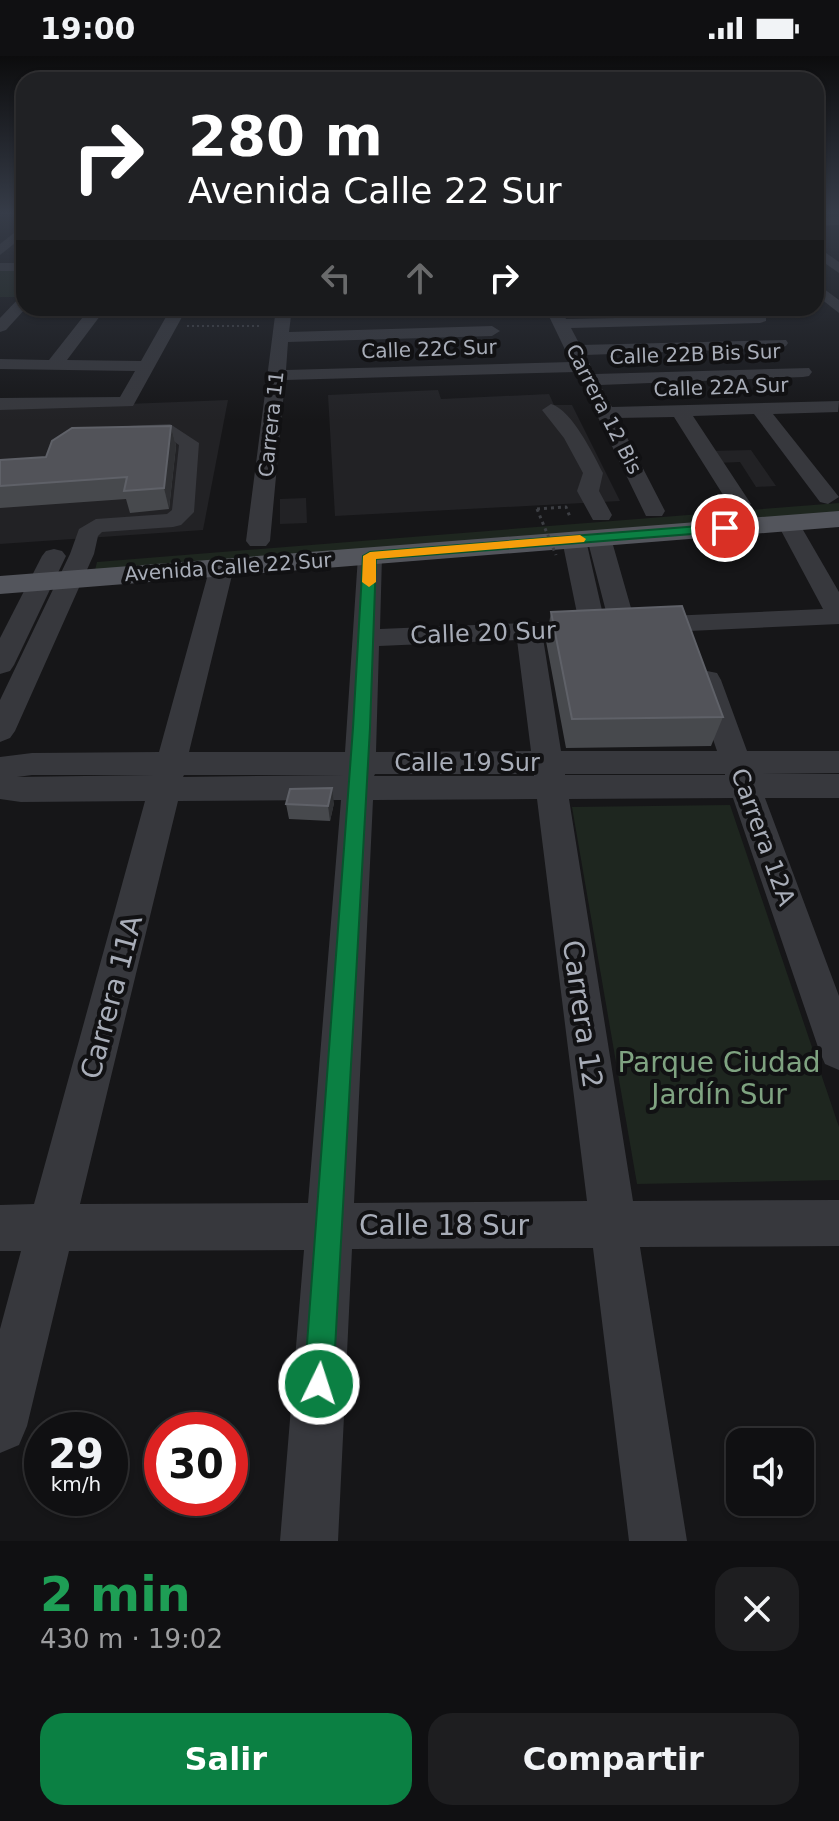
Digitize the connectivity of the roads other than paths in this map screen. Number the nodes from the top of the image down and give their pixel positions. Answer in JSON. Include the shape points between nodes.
{"nodes":[{"id":1,"x":16,"y":310,"type":"edge"},
{"id":2,"x":92,"y":316,"type":"edge"},
{"id":3,"x":175,"y":316,"type":"edge"},
{"id":4,"x":487,"y":316,"type":"edge"},
{"id":5,"x":557,"y":316,"type":"edge"},
{"id":6,"x":758,"y":316,"type":"edge"},
{"id":7,"x":282,"y":324,"type":"edge"},
{"id":8,"x":0,"y":327,"type":"edge"},
{"id":9,"x":780,"y":343,"type":"junction"},
{"id":10,"x":498,"y":350,"type":"junction"},
{"id":11,"x":0,"y":364,"type":"edge"},
{"id":12,"x":54,"y":365,"type":"junction"},
{"id":13,"x":581,"y":365,"type":"junction"},
{"id":14,"x":146,"y":366,"type":"junction"},
{"id":15,"x":277,"y":375,"type":"junction"},
{"id":16,"x":820,"y":382,"type":"edge"},
{"id":17,"x":0,"y":404,"type":"edge"},
{"id":18,"x":838,"y":407,"type":"edge"},
{"id":19,"x":759,"y":408,"type":"junction"},
{"id":20,"x":551,"y":410,"type":"dead end"},
{"id":21,"x":680,"y":411,"type":"junction"},
{"id":22,"x":605,"y":413,"type":"junction"},
{"id":23,"x":110,"y":433,"type":"edge"},
{"id":24,"x":740,"y":504,"type":"junction"},
{"id":25,"x":835,"y":504,"type":"edge"},
{"id":26,"x":654,"y":511,"type":"junction"},
{"id":27,"x":788,"y":523,"type":"junction"},
{"id":28,"x":578,"y":529,"type":"junction"},
{"id":29,"x":258,"y":541,"type":"junction"},
{"id":30,"x":370,"y":556,"type":"junction"},
{"id":31,"x":0,"y":560,"type":"edge"},
{"id":32,"x":222,"y":567,"type":"junction"},
{"id":33,"x":62,"y":568,"type":"junction"},
{"id":34,"x":0,"y":585,"type":"edge"},
{"id":35,"x":839,"y":615,"type":"edge"},
{"id":36,"x":686,"y":624,"type":"junction"},
{"id":37,"x":623,"y":627,"type":"junction"},
{"id":38,"x":593,"y":628,"type":"junction"},
{"id":39,"x":529,"y":631,"type":"junction"},
{"id":40,"x":366,"y":638,"type":"junction"},
{"id":41,"x":0,"y":665,"type":"edge"},
{"id":42,"x":0,"y":731,"type":"edge"},
{"id":43,"x":839,"y":762,"type":"edge"},
{"id":44,"x":0,"y":768,"type":"edge"},
{"id":45,"x":740,"y":774,"type":"junction"},
{"id":46,"x":550,"y":775,"type":"junction"},
{"id":47,"x":358,"y":776,"type":"junction"},
{"id":48,"x":168,"y":777,"type":"junction"},
{"id":49,"x":839,"y":786,"type":"edge"},
{"id":50,"x":0,"y":787,"type":"edge"},
{"id":51,"x":839,"y":1050,"type":"edge"},
{"id":52,"x":839,"y":1223,"type":"edge"},
{"id":53,"x":613,"y":1224,"type":"junction"},
{"id":54,"x":328,"y":1226,"type":"junction"},
{"id":55,"x":0,"y":1228,"type":"edge"},
{"id":56,"x":51,"y":1228,"type":"junction"},
{"id":57,"x":0,"y":1426,"type":"edge"},
{"id":58,"x":309,"y":1541,"type":"edge"},
{"id":59,"x":658,"y":1541,"type":"edge"}],
"edges":[{"from":1,"to":8,"type":"street"},
{"from":2,"to":12,"type":"street"},
{"from":3,"to":14,"type":"street"},
{"from":4,"to":10,"type":"street"},
{"from":5,"to":13,"type":"street","name":"Carrera 12 Bis"},
{"from":6,"to":9,"type":"street"},
{"from":7,"to":10,"type":"street"},
{"from":7,"to":15,"type":"street","name":"Carrera 11"},
{"from":9,"to":13,"type":"street"},
{"from":9,"to":16,"type":"street"},
{"from":10,"to":13,"type":"street","name":"Calle 22C Sur"},
{"from":10,"to":15,"type":"street","name":"Calle 22C Sur"},
{"from":11,"to":12,"type":"street"},
{"from":12,"to":14,"type":"street"},
{"from":13,"to":16,"type":"street","name":"Calle 22B Bis Sur"},
{"from":13,"to":22,"type":"street","name":"Carrera 12 Bis"},
{"from":14,"to":17,"type":"street","via":[[126,402]]},
{"from":15,"to":29,"type":"street","name":"Carrera 11"},
{"from":16,"to":18,"type":"street"},
{"from":18,"to":19,"type":"street","name":"Calle 22A Sur"},
{"from":19,"to":21,"type":"street","name":"Calle 22A Sur"},
{"from":19,"to":25,"type":"street"},
{"from":20,"to":28,"type":"street","via":[[593,473]]},
{"from":21,"to":22,"type":"street","name":"Calle 22A Sur"},
{"from":21,"to":24,"type":"street"},
{"from":22,"to":26,"type":"street","name":"Carrera 12 Bis"},
{"from":23,"to":33,"type":"street","via":[[170,430],[189,443],[183,512],[173,520],[96,526]]},
{"from":24,"to":25,"type":"main road","name":"Avenida Calle 22 Sur"},
{"from":24,"to":26,"type":"main road","name":"Avenida Calle 22 Sur"},
{"from":25,"to":27,"type":"main road","name":"Avenida Calle 22 Sur"},
{"from":26,"to":28,"type":"main road","name":"Avenida Calle 22 Sur"},
{"from":27,"to":28,"type":"main road","name":"Avenida Calle 22 Sur"},
{"from":27,"to":35,"type":"street"},
{"from":28,"to":29,"type":"main road","name":"Avenida Calle 22 Sur"},
{"from":28,"to":30,"type":"main road","name":"Avenida Calle 22 Sur"},
{"from":28,"to":37,"type":"street"},
{"from":28,"to":38,"type":"street"},
{"from":29,"to":33,"type":"main road","name":"Avenida Calle 22 Sur"},
{"from":30,"to":32,"type":"main road","name":"Avenida Calle 22 Sur"},
{"from":30,"to":40,"type":"street"},
{"from":31,"to":33,"type":"main road","name":"Avenida Calle 22 Sur"},
{"from":32,"to":33,"type":"main road","name":"Avenida Calle 22 Sur"},
{"from":32,"to":48,"type":"street","name":"Carrera 11A"},
{"from":33,"to":34,"type":"main road","name":"Avenida Calle 22 Sur"},
{"from":33,"to":41,"type":"street"},
{"from":33,"to":42,"type":"street"},
{"from":35,"to":36,"type":"street","name":"Calle 20 Sur"},
{"from":36,"to":37,"type":"street","name":"Calle 20 Sur"},
{"from":36,"to":45,"type":"street","name":"Carrera 12A"},
{"from":37,"to":38,"type":"street","name":"Calle 20 Sur"},
{"from":38,"to":39,"type":"street","name":"Calle 20 Sur"},
{"from":39,"to":40,"type":"street","name":"Calle 20 Sur"},
{"from":39,"to":46,"type":"street","name":"Carrera 12"},
{"from":40,"to":47,"type":"street"},
{"from":43,"to":45,"type":"street","name":"Calle 19 Sur"},
{"from":44,"to":48,"type":"street","name":"Calle 19 Sur","via":[[32,764]]},
{"from":45,"to":46,"type":"street","name":"Calle 19 Sur"},
{"from":45,"to":49,"type":"street","name":"Calle 19 Sur"},
{"from":45,"to":51,"type":"street","name":"Carrera 12A"},
{"from":46,"to":47,"type":"street","name":"Calle 19 Sur"},
{"from":46,"to":53,"type":"street","name":"Carrera 12"},
{"from":47,"to":48,"type":"street","name":"Calle 19 Sur"},
{"from":47,"to":54,"type":"street"},
{"from":48,"to":50,"type":"street","name":"Calle 19 Sur","via":[[21,790]]},
{"from":48,"to":56,"type":"street","name":"Carrera 11A"},
{"from":52,"to":53,"type":"street","name":"Calle 18 Sur"},
{"from":53,"to":54,"type":"street","name":"Calle 18 Sur"},
{"from":53,"to":59,"type":"street","name":"Carrera 12"},
{"from":54,"to":56,"type":"street","name":"Calle 18 Sur"},
{"from":54,"to":58,"type":"street"},
{"from":55,"to":56,"type":"street","name":"Calle 18 Sur"},
{"from":56,"to":57,"type":"street","name":"Carrera 11A"}]}
